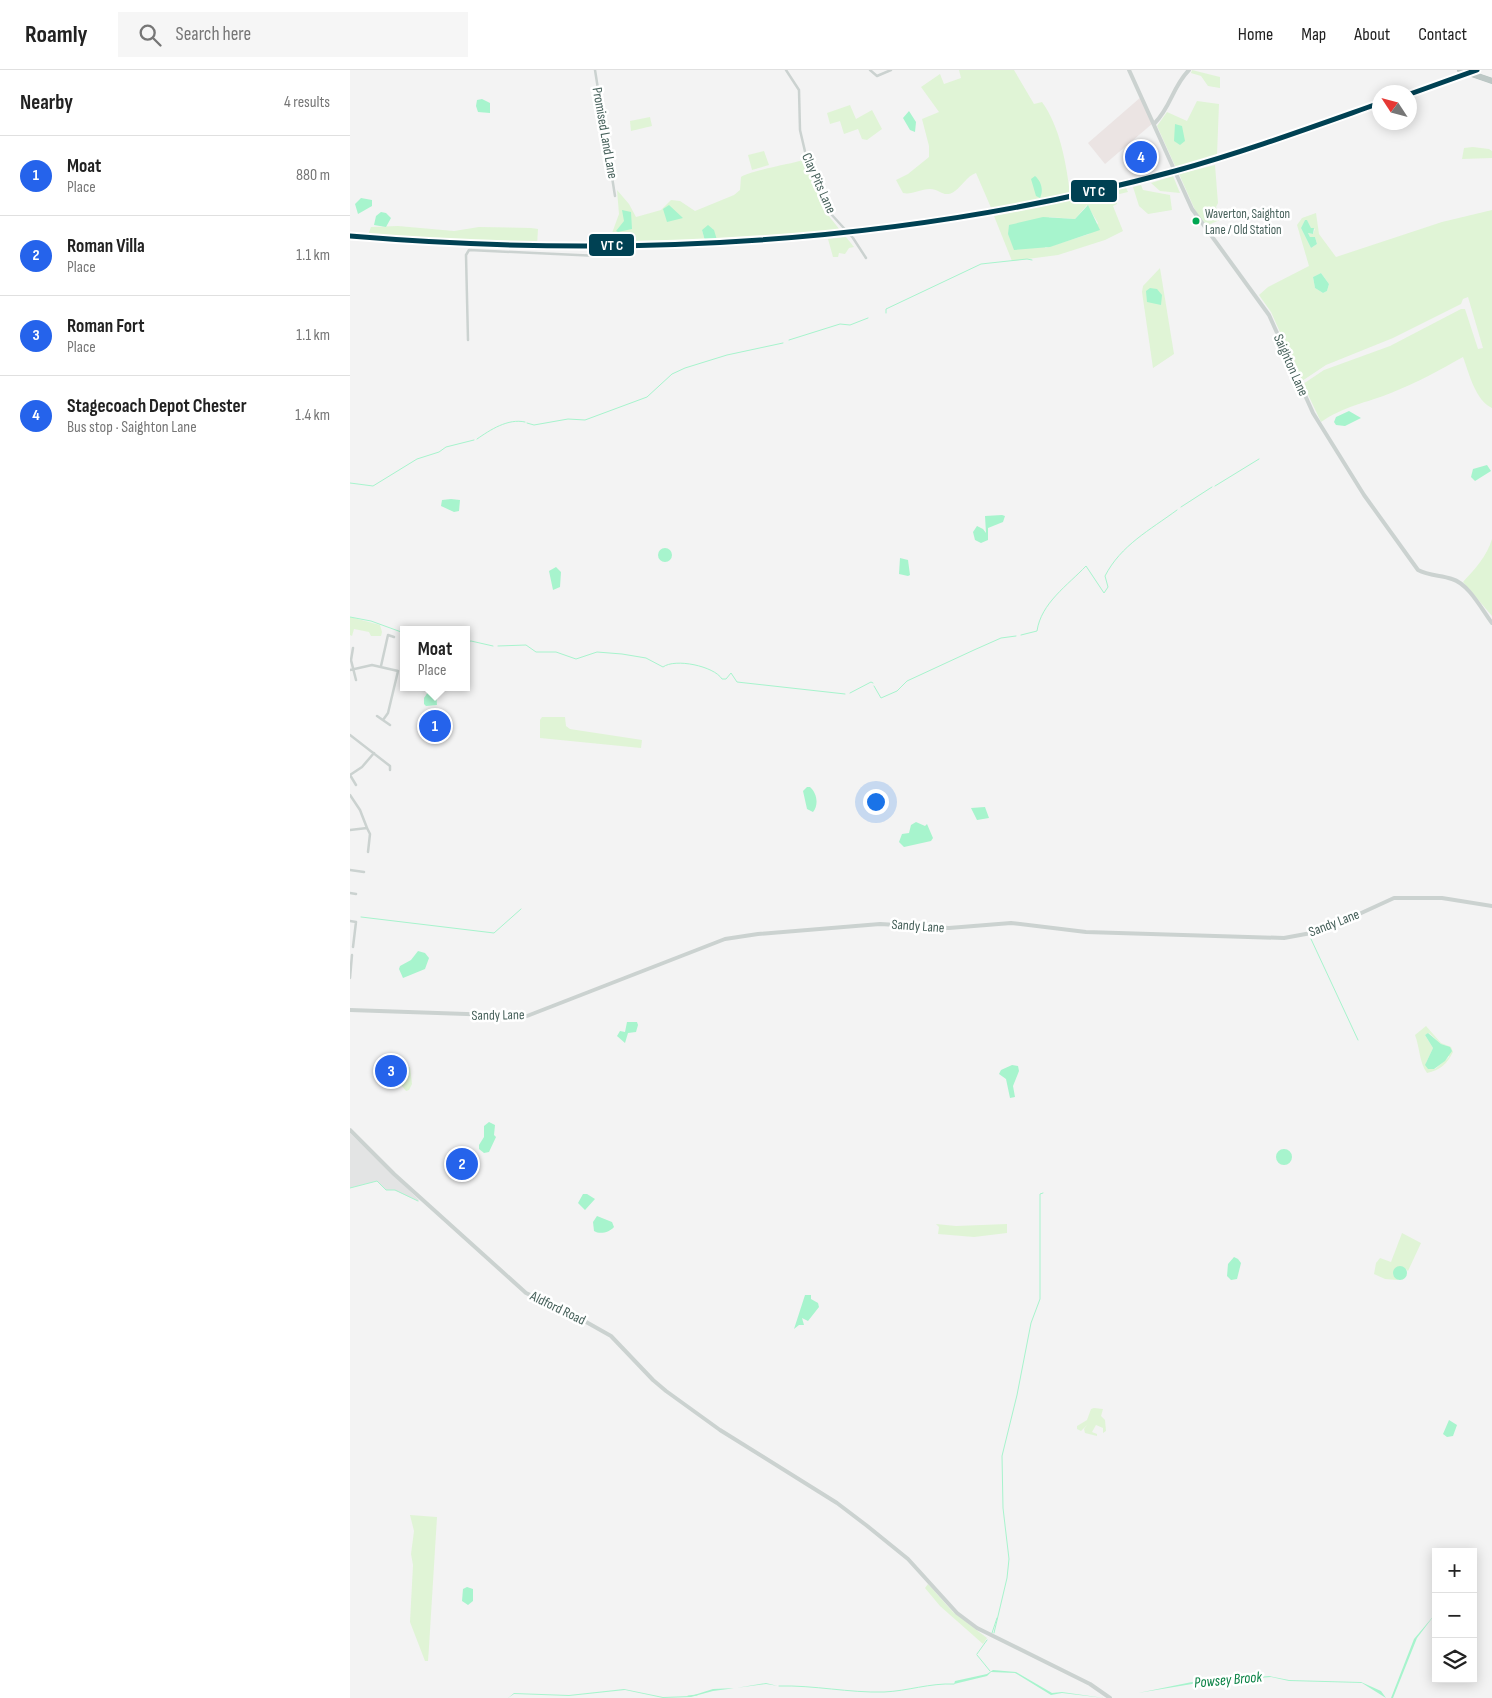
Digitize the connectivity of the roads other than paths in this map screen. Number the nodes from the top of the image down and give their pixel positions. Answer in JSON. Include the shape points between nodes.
{"nodes":[{"id":1,"x":595,"y":70,"type":"edge"},
{"id":2,"x":786,"y":70,"type":"edge"},
{"id":3,"x":870,"y":70,"type":"edge"},
{"id":4,"x":891,"y":70,"type":"edge"},
{"id":5,"x":1129,"y":70,"type":"edge"},
{"id":6,"x":1189,"y":70,"type":"edge"},
{"id":7,"x":1462,"y":71,"type":"edge"},
{"id":8,"x":1492,"y":81,"type":"edge"},
{"id":9,"x":1154,"y":124,"type":"junction"},
{"id":10,"x":615,"y":196,"type":"dead end"},
{"id":11,"x":602,"y":243,"type":"dead end"},
{"id":12,"x":866,"y":258,"type":"dead end"},
{"id":13,"x":468,"y":340,"type":"dead end"},
{"id":14,"x":1492,"y":623,"type":"edge"},
{"id":15,"x":384,"y":634,"type":"dead end"},
{"id":16,"x":388,"y":635,"type":"junction"},
{"id":17,"x":394,"y":637,"type":"dead end"},
{"id":18,"x":353,"y":648,"type":"dead end"},
{"id":19,"x":353,"y":658,"type":"edge"},
{"id":20,"x":381,"y":666,"type":"junction"},
{"id":21,"x":352,"y":670,"type":"edge"},
{"id":22,"x":398,"y":671,"type":"joint"},
{"id":23,"x":356,"y":680,"type":"dead end"},
{"id":24,"x":377,"y":716,"type":"dead end"},
{"id":25,"x":383,"y":720,"type":"junction"},
{"id":26,"x":390,"y":725,"type":"dead end"},
{"id":27,"x":350,"y":735,"type":"edge"},
{"id":28,"x":374,"y":753,"type":"junction"},
{"id":29,"x":390,"y":770,"type":"dead end"},
{"id":30,"x":350,"y":775,"type":"edge"},
{"id":31,"x":356,"y":785,"type":"dead end"},
{"id":32,"x":350,"y":795,"type":"edge"},
{"id":33,"x":367,"y":828,"type":"junction"},
{"id":34,"x":350,"y":830,"type":"edge"},
{"id":35,"x":368,"y":852,"type":"dead end"},
{"id":36,"x":350,"y":870,"type":"edge"},
{"id":37,"x":364,"y":872,"type":"dead end"},
{"id":38,"x":354,"y":888,"type":"dead end"},
{"id":39,"x":353,"y":893,"type":"edge"},
{"id":40,"x":1492,"y":906,"type":"edge"},
{"id":41,"x":350,"y":921,"type":"edge"},
{"id":42,"x":353,"y":947,"type":"dead end"},
{"id":43,"x":352,"y":955,"type":"dead end"},
{"id":44,"x":350,"y":976,"type":"edge"},
{"id":45,"x":350,"y":1010,"type":"edge"},
{"id":46,"x":350,"y":1130,"type":"edge"},
{"id":47,"x":1110,"y":1698,"type":"edge"}],
"edges":[{"from":1,"to":10,"type":"street","name":"Promised Land Lane"},
{"from":2,"to":12,"type":"street","name":"Clay Pits Lane","via":[[799,90],[800,130],[807,160],[825,191],[831,214]]},
{"from":3,"to":4,"type":"street","via":[[877,76]]},
{"from":5,"to":9,"type":"street","name":"Saighton Lane"},
{"from":6,"to":9,"type":"street","via":[[1177,84],[1170,104]]},
{"from":7,"to":8,"type":"highway"},
{"from":9,"to":14,"type":"street","name":"Saighton Lane","via":[[1192,209],[1268,315],[1313,413],[1364,495],[1406,556],[1422,572],[1455,579]]},
{"from":11,"to":13,"type":"street","via":[[602,252],[598,256],[469,250],[466,255]]},
{"from":15,"to":16,"type":"street"},
{"from":16,"to":17,"type":"street"},
{"from":16,"to":20,"type":"street"},
{"from":18,"to":19,"type":"street"},
{"from":19,"to":21,"type":"street"},
{"from":20,"to":21,"type":"street"},
{"from":20,"to":22,"type":"street"},
{"from":21,"to":23,"type":"street"},
{"from":22,"to":25,"type":"street"},
{"from":24,"to":25,"type":"street"},
{"from":25,"to":26,"type":"street"},
{"from":27,"to":28,"type":"street"},
{"from":28,"to":29,"type":"street","via":[[391,764]]},
{"from":28,"to":30,"type":"street"},
{"from":30,"to":31,"type":"street"},
{"from":32,"to":33,"type":"street"},
{"from":33,"to":34,"type":"street"},
{"from":33,"to":35,"type":"street","via":[[370,834]]},
{"from":36,"to":37,"type":"street"},
{"from":38,"to":39,"type":"street"},
{"from":40,"to":45,"type":"street","name":"Sandy Lane","via":[[1442,898],[1394,898],[1322,931],[1284,938],[1086,932],[1011,923],[950,928],[880,924],[768,933],[725,939],[527,1016]]},
{"from":41,"to":42,"type":"street","via":[[356,920]]},
{"from":43,"to":44,"type":"street"},
{"from":46,"to":47,"type":"street","name":"Aldford Road","via":[[526,1294],[611,1336],[653,1380],[728,1435],[866,1525],[908,1559],[956,1613],[977,1628],[1090,1684]]}]}
